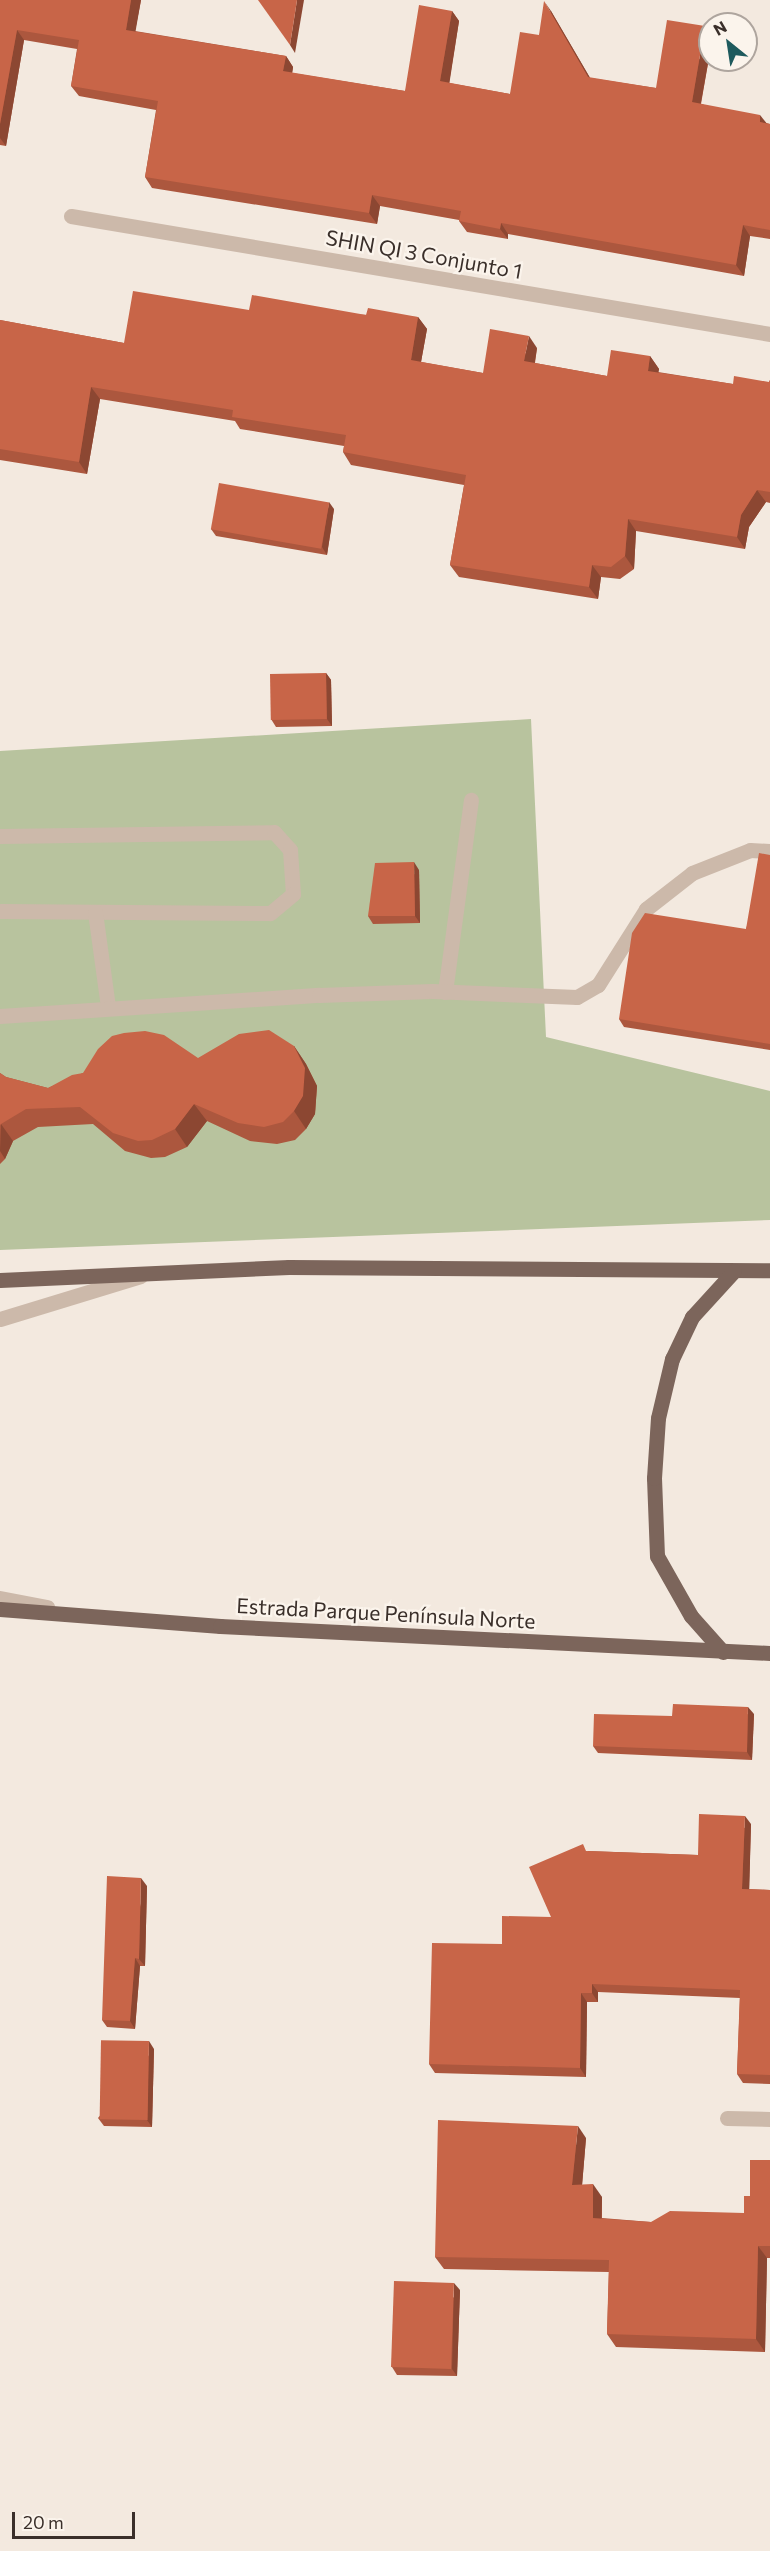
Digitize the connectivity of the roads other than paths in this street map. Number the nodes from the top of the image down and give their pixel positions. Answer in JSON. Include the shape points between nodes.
{"nodes":[{"id":1,"x":70,"y":216,"type":"dead end"},
{"id":2,"x":770,"y":334,"type":"edge"},
{"id":3,"x":471,"y":800,"type":"dead end"},
{"id":4,"x":0,"y":836,"type":"edge"},
{"id":5,"x":770,"y":851,"type":"edge"},
{"id":6,"x":0,"y":911,"type":"edge"},
{"id":7,"x":95,"y":912,"type":"junction"},
{"id":8,"x":445,"y":992,"type":"junction"},
{"id":9,"x":108,"y":1007,"type":"junction"},
{"id":10,"x":0,"y":1016,"type":"edge"},
{"id":11,"x":770,"y":1270,"type":"edge"},
{"id":12,"x":734,"y":1271,"type":"junction"},
{"id":13,"x":150,"y":1274,"type":"junction"},
{"id":14,"x":0,"y":1280,"type":"edge"},
{"id":15,"x":0,"y":1319,"type":"edge"},
{"id":16,"x":0,"y":1598,"type":"edge"},
{"id":17,"x":0,"y":1609,"type":"edge"},
{"id":18,"x":75,"y":1613,"type":"junction"},
{"id":19,"x":723,"y":1652,"type":"junction"},
{"id":20,"x":770,"y":1653,"type":"edge"},
{"id":21,"x":727,"y":2118,"type":"dead end"},
{"id":22,"x":770,"y":2119,"type":"edge"}],
"edges":[{"from":1,"to":2,"type":"street","name":"SHIN QI 3 Conjunto 1"},
{"from":3,"to":8,"type":"street"},
{"from":4,"to":7,"type":"street","via":[[274,832],[291,850],[293,894],[270,913]]},
{"from":5,"to":8,"type":"street","via":[[750,850],[692,873],[646,909],[598,985],[577,997]]},
{"from":6,"to":7,"type":"street"},
{"from":7,"to":9,"type":"street"},
{"from":8,"to":9,"type":"street"},
{"from":9,"to":10,"type":"street"},
{"from":11,"to":12,"type":"main road"},
{"from":12,"to":13,"type":"main road","via":[[289,1267]]},
{"from":12,"to":19,"type":"main road","via":[[692,1317],[672,1359],[658,1418],[654,1478],[657,1556],[691,1616]]},
{"from":13,"to":14,"type":"main road"},
{"from":13,"to":15,"type":"street"},
{"from":16,"to":18,"type":"street"},
{"from":17,"to":18,"type":"main road","name":"Estrada Parque Península Norte"},
{"from":18,"to":19,"type":"main road","name":"Estrada Parque Península Norte","via":[[220,1626]]},
{"from":19,"to":20,"type":"main road","name":"Estrada Parque Península Norte"},
{"from":21,"to":22,"type":"street"}]}
